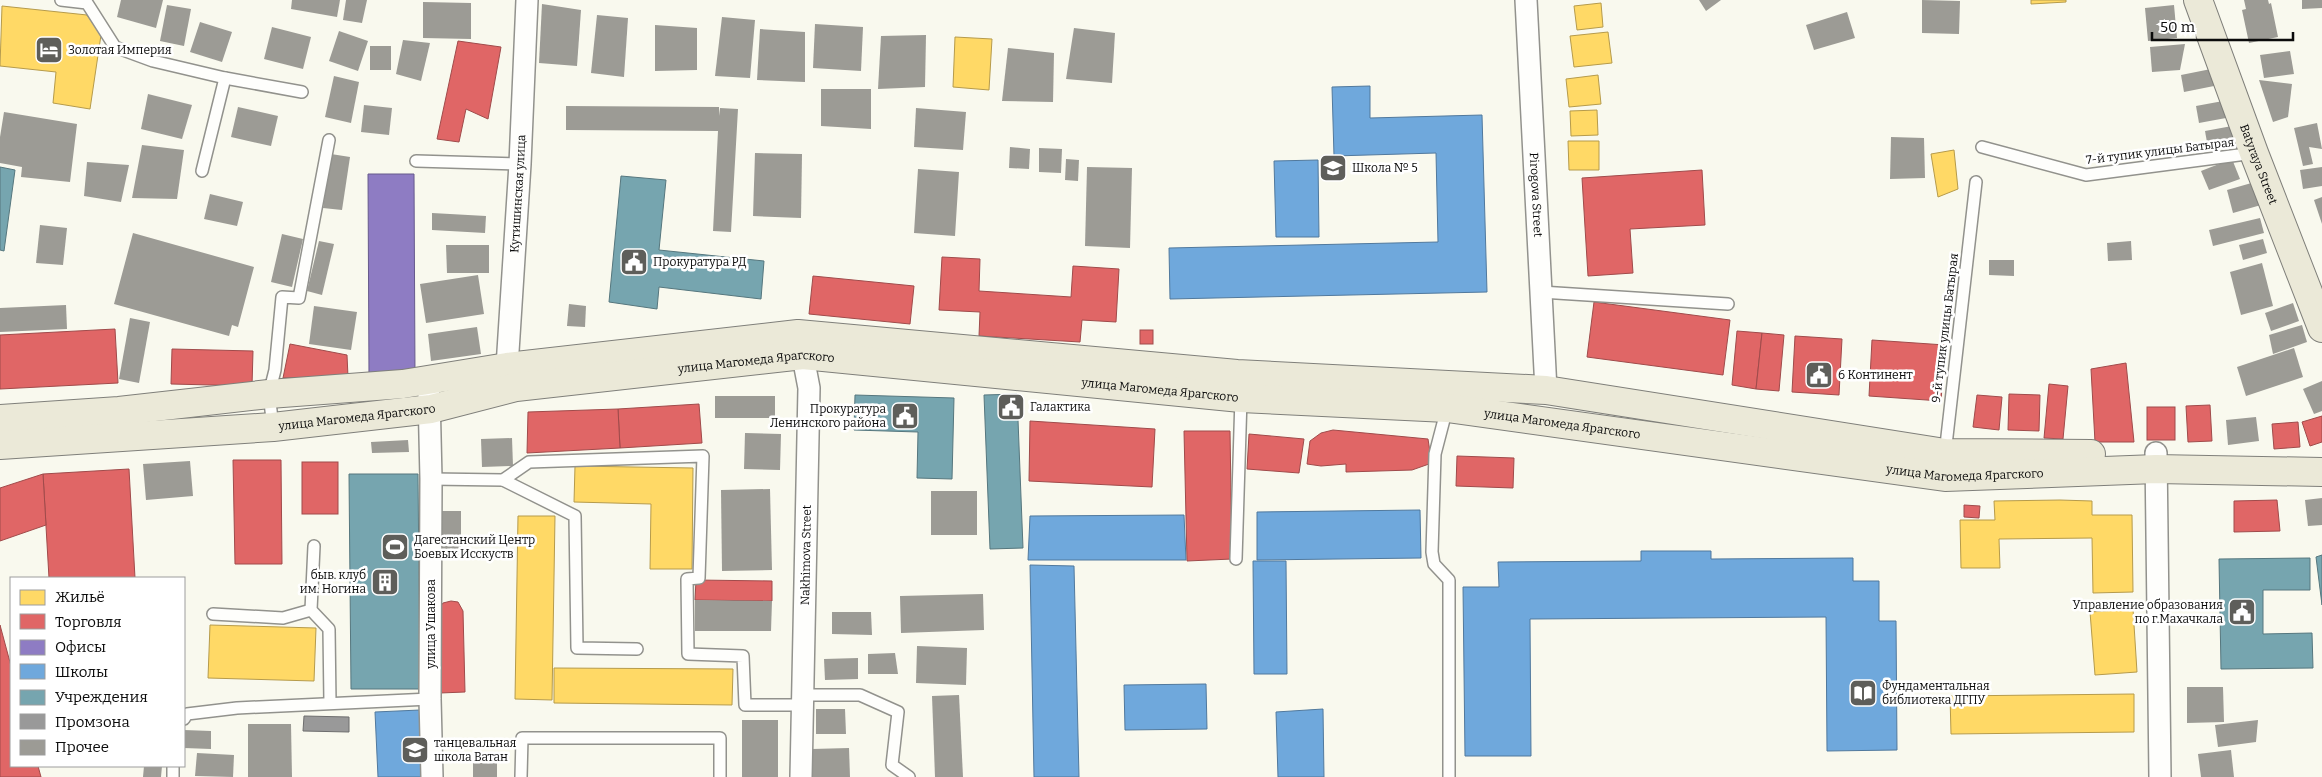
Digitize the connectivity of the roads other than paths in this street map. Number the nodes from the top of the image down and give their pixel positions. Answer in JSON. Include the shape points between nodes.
{"nodes":[{"id":1,"x":61,"y":0,"type":"edge"},
{"id":2,"x":527,"y":0,"type":"edge"},
{"id":3,"x":1526,"y":0,"type":"edge"},
{"id":4,"x":2198,"y":0,"type":"edge"},
{"id":5,"x":2216,"y":0,"type":"edge"},
{"id":6,"x":225,"y":78,"type":"junction"},
{"id":7,"x":302,"y":92,"type":"dead end"},
{"id":8,"x":329,"y":140,"type":"dead end"},
{"id":9,"x":1982,"y":147,"type":"dead end"},
{"id":10,"x":2254,"y":153,"type":"junction"},
{"id":11,"x":416,"y":160,"type":"dead end"},
{"id":12,"x":520,"y":164,"type":"junction"},
{"id":13,"x":202,"y":171,"type":"dead end"},
{"id":14,"x":1976,"y":182,"type":"dead end"},
{"id":15,"x":2322,"y":278,"type":"edge"},
{"id":16,"x":1541,"y":292,"type":"junction"},
{"id":17,"x":1728,"y":304,"type":"dead end"},
{"id":18,"x":2322,"y":328,"type":"edge"},
{"id":19,"x":801,"y":344,"type":"junction"},
{"id":20,"x":512,"y":377,"type":"junction"},
{"id":21,"x":427,"y":381,"type":"junction"},
{"id":22,"x":1239,"y":386,"type":"junction"},
{"id":23,"x":1546,"y":390,"type":"junction"},
{"id":24,"x":269,"y":394,"type":"junction"},
{"id":25,"x":1446,"y":397,"type":"junction"},
{"id":26,"x":431,"y":409,"type":"junction"},
{"id":27,"x":0,"y":419,"type":"edge"},
{"id":28,"x":273,"y":427,"type":"junction"},
{"id":29,"x":0,"y":445,"type":"edge"},
{"id":30,"x":2322,"y":453,"type":"edge"},
{"id":31,"x":2156,"y":461,"type":"junction"},
{"id":32,"x":1945,"y":465,"type":"junction"},
{"id":33,"x":2322,"y":472,"type":"edge"},
{"id":34,"x":431,"y":479,"type":"junction"},
{"id":35,"x":503,"y":480,"type":"junction"},
{"id":36,"x":314,"y":546,"type":"dead end"},
{"id":37,"x":1236,"y":559,"type":"dead end"},
{"id":38,"x":311,"y":610,"type":"junction"},
{"id":39,"x":213,"y":614,"type":"dead end"},
{"id":40,"x":637,"y":648,"type":"dead end"},
{"id":41,"x":430,"y":698,"type":"junction"},
{"id":42,"x":803,"y":700,"type":"junction"},
{"id":43,"x":330,"y":703,"type":"junction"},
{"id":44,"x":185,"y":717,"type":"edge"},
{"id":45,"x":432,"y":777,"type":"edge"},
{"id":46,"x":521,"y":777,"type":"edge"},
{"id":47,"x":720,"y":777,"type":"edge"},
{"id":48,"x":801,"y":777,"type":"edge"},
{"id":49,"x":909,"y":777,"type":"edge"},
{"id":50,"x":1449,"y":777,"type":"edge"},
{"id":51,"x":2160,"y":777,"type":"edge"}],
"edges":[{"from":1,"to":6,"type":"lane","via":[[87,4],[115,47],[153,61]]},
{"from":2,"to":12,"type":"street","name":"Кутишинская улица"},
{"from":3,"to":16,"type":"street","name":"Pirogova Street"},
{"from":4,"to":10,"type":"main road","name":"Batyraya Street"},
{"from":5,"to":15,"type":"main road","name":"Batyraya Street"},
{"from":6,"to":7,"type":"lane"},
{"from":6,"to":13,"type":"lane"},
{"from":8,"to":24,"type":"lane","via":[[299,298],[282,297],[275,370]]},
{"from":9,"to":10,"type":"lane","name":"7-й тупик улицы Батырая","via":[[2086,175]]},
{"from":10,"to":18,"type":"main road","name":"Batyraya Street"},
{"from":11,"to":12,"type":"lane"},
{"from":12,"to":20,"type":"street","name":"Кутишинская улица"},
{"from":14,"to":32,"type":"lane","name":"9-й тупик улицы Батырая"},
{"from":16,"to":17,"type":"lane"},
{"from":16,"to":23,"type":"street","name":"Pirogova Street"},
{"from":19,"to":20,"type":"main road","name":"улица Магомеда Ярагского"},
{"from":19,"to":22,"type":"main road","name":"улица Магомеда Ярагского"},
{"from":19,"to":42,"type":"street","name":"Nakhimova Street","via":[[809,388]]},
{"from":20,"to":21,"type":"main road","name":"улица Магомеда Ярагского"},
{"from":20,"to":26,"type":"main road","name":"улица Магомеда Ярагского"},
{"from":21,"to":24,"type":"main road","name":"улица Магомеда Ярагского"},
{"from":21,"to":26,"type":"street","name":"улица Ушакова"},
{"from":22,"to":25,"type":"main road","name":"улица Магомеда Ярагского"},
{"from":22,"to":37,"type":"lane"},
{"from":23,"to":25,"type":"main road","name":"улица Магомеда Ярагского"},
{"from":23,"to":32,"type":"main road","name":"улица Магомеда Ярагского"},
{"from":24,"to":27,"type":"main road","name":"улица Магомеда Ярагского","via":[[119,411]]},
{"from":24,"to":28,"type":"lane"},
{"from":25,"to":32,"type":"main road","name":"улица Магомеда Ярагского"},
{"from":25,"to":50,"type":"lane","via":[[1435,454],[1432,552],[1434,564],[1449,580]]},
{"from":26,"to":28,"type":"main road","name":"улица Магомеда Ярагского"},
{"from":26,"to":34,"type":"street","name":"улица Ушакова"},
{"from":28,"to":29,"type":"main road","name":"улица Магомеда Ярагского"},
{"from":30,"to":31,"type":"main road","name":"улица Магомеда Ярагского"},
{"from":31,"to":32,"type":"main road","name":"улица Магомеда Ярагского"},
{"from":31,"to":33,"type":"main road","name":"улица Магомеда Ярагского"},
{"from":31,"to":51,"type":"street"},
{"from":34,"to":35,"type":"lane"},
{"from":34,"to":41,"type":"street","name":"улица Ушакова"},
{"from":35,"to":40,"type":"lane","via":[[575,516],[577,648]]},
{"from":35,"to":42,"type":"lane","via":[[529,462],[703,456],[699,578],[686,579],[688,654],[743,656],[745,705]]},
{"from":36,"to":38,"type":"lane"},
{"from":38,"to":39,"type":"lane","via":[[283,618]]},
{"from":38,"to":43,"type":"lane","via":[[329,629]]},
{"from":41,"to":43,"type":"lane"},
{"from":41,"to":45,"type":"street","name":"улица Ушакова"},
{"from":42,"to":48,"type":"street","name":"Nakhimova Street"},
{"from":42,"to":49,"type":"lane","via":[[860,695],[898,712],[892,765]]},
{"from":43,"to":44,"type":"lane","via":[[237,708],[187,714]]},
{"from":46,"to":47,"type":"lane","via":[[522,738],[720,738]]}]}
